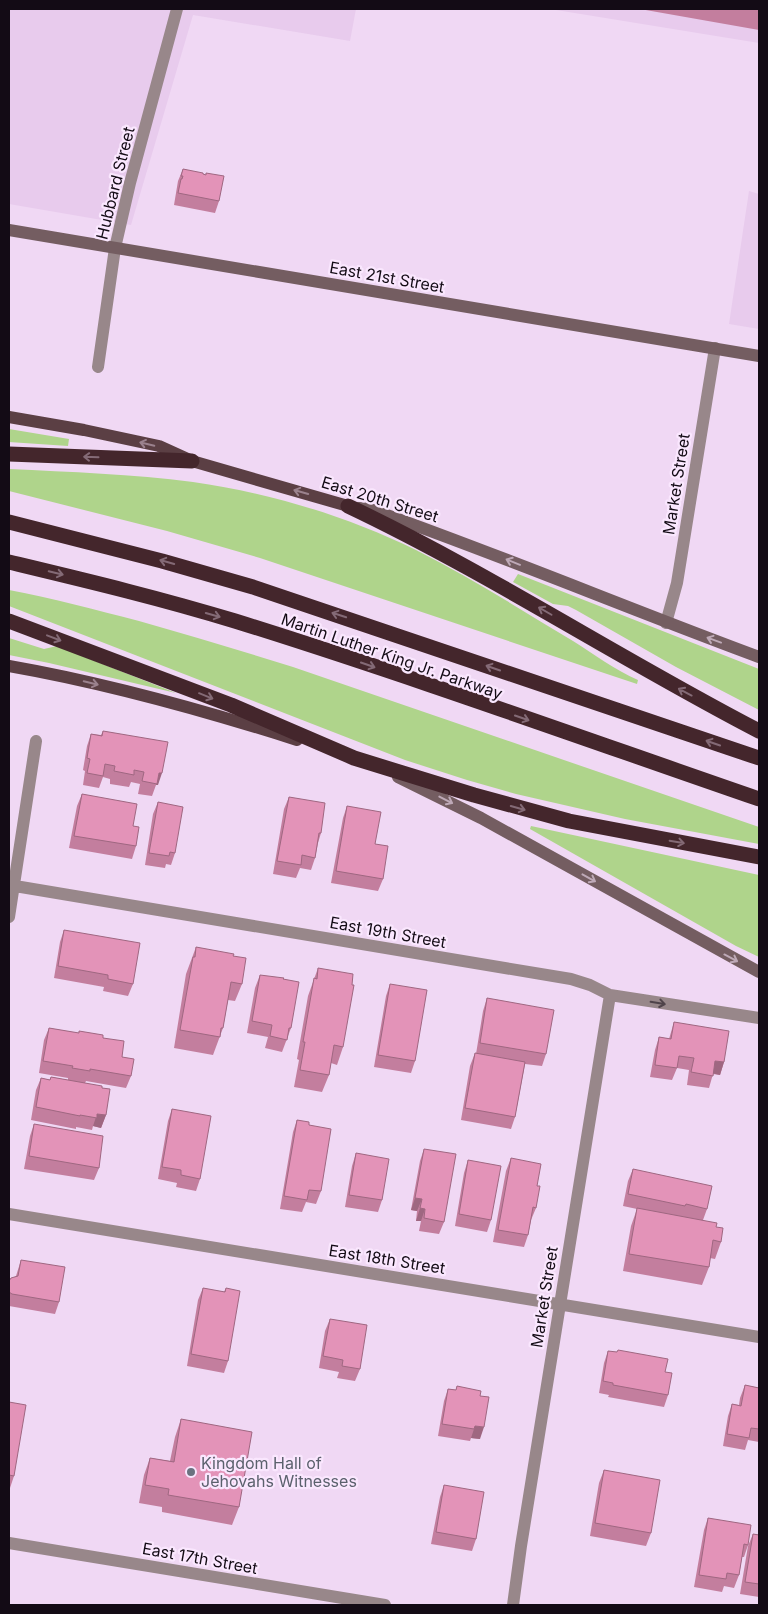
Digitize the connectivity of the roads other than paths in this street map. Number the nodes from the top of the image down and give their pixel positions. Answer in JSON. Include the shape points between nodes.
{"nodes":[{"id":1,"x":177,"y":9,"type":"edge"},
{"id":2,"x":9,"y":230,"type":"edge"},
{"id":3,"x":115,"y":248,"type":"junction"},
{"id":4,"x":714,"y":348,"type":"junction"},
{"id":5,"x":759,"y":356,"type":"edge"},
{"id":6,"x":98,"y":367,"type":"dead end"},
{"id":7,"x":9,"y":417,"type":"edge"},
{"id":8,"x":9,"y":454,"type":"edge"},
{"id":9,"x":192,"y":461,"type":"junction"},
{"id":10,"x":348,"y":506,"type":"junction"},
{"id":11,"x":9,"y":522,"type":"edge"},
{"id":12,"x":9,"y":562,"type":"edge"},
{"id":13,"x":9,"y":621,"type":"edge"},
{"id":14,"x":666,"y":623,"type":"junction"},
{"id":15,"x":759,"y":657,"type":"edge"},
{"id":16,"x":9,"y":666,"type":"edge"},
{"id":17,"x":759,"y":731,"type":"edge"},
{"id":18,"x":36,"y":742,"type":"dead end"},
{"id":19,"x":354,"y":758,"type":"junction"},
{"id":20,"x":759,"y":758,"type":"edge"},
{"id":21,"x":759,"y":799,"type":"edge"},
{"id":22,"x":759,"y":857,"type":"edge"},
{"id":23,"x":11,"y":885,"type":"edge"},
{"id":24,"x":9,"y":917,"type":"edge"},
{"id":25,"x":759,"y":972,"type":"edge"},
{"id":26,"x":610,"y":995,"type":"junction"},
{"id":27,"x":759,"y":1018,"type":"edge"},
{"id":28,"x":9,"y":1214,"type":"edge"},
{"id":29,"x":560,"y":1304,"type":"junction"},
{"id":30,"x":759,"y":1337,"type":"edge"},
{"id":31,"x":9,"y":1543,"type":"edge"},
{"id":32,"x":385,"y":1605,"type":"edge"},
{"id":33,"x":513,"y":1605,"type":"edge"}],
"edges":[{"from":1,"to":3,"type":"street","name":"Hubbard Street"},
{"from":2,"to":3,"type":"street","name":"East 21st Street"},
{"from":3,"to":4,"type":"street","name":"East 21st Street"},
{"from":3,"to":6,"type":"street","name":"Hubbard Street"},
{"from":4,"to":5,"type":"street","name":"East 21st Street"},
{"from":4,"to":14,"type":"street","name":"Market Street","via":[[677,583]]},
{"from":9,"to":7,"type":"main road","name":"East 20th Street","one_way":true,"via":[[159,446]]},
{"from":9,"to":8,"type":"highway","one_way":true},
{"from":10,"to":9,"type":"main road","name":"East 20th Street","one_way":true},
{"from":14,"to":10,"type":"street","name":"East 20th Street","one_way":true,"via":[[469,544],[370,509]]},
{"from":17,"to":10,"type":"highway","one_way":true,"via":[[456,560]]},
{"from":20,"to":11,"type":"highway","name":"Martin Luther King Jr. Parkway","one_way":true,"via":[[254,587]]},
{"from":12,"to":21,"type":"highway","name":"Martin Luther King Jr. Parkway","one_way":true,"via":[[233,621]]},
{"from":13,"to":19,"type":"highway","one_way":true,"via":[[231,705]]},
{"from":15,"to":14,"type":"street","name":"East 20th Street","one_way":true},
{"from":16,"to":19,"type":"main road","one_way":true,"via":[[162,701]]},
{"from":18,"to":23,"type":"street"},
{"from":19,"to":22,"type":"highway","one_way":true,"via":[[536,814]]},
{"from":19,"to":25,"type":"street","one_way":true,"via":[[473,814]]},
{"from":23,"to":24,"type":"street"},
{"from":23,"to":26,"type":"street","name":"East 19th Street","via":[[571,979]]},
{"from":26,"to":27,"type":"street","name":"East 19th Street","one_way":true},
{"from":26,"to":29,"type":"street","name":"Market Street"},
{"from":28,"to":29,"type":"street","name":"East 18th Street"},
{"from":29,"to":30,"type":"street","name":"East 18th Street"},
{"from":29,"to":33,"type":"street","name":"Market Street"},
{"from":31,"to":32,"type":"street","name":"East 17th Street"}]}
